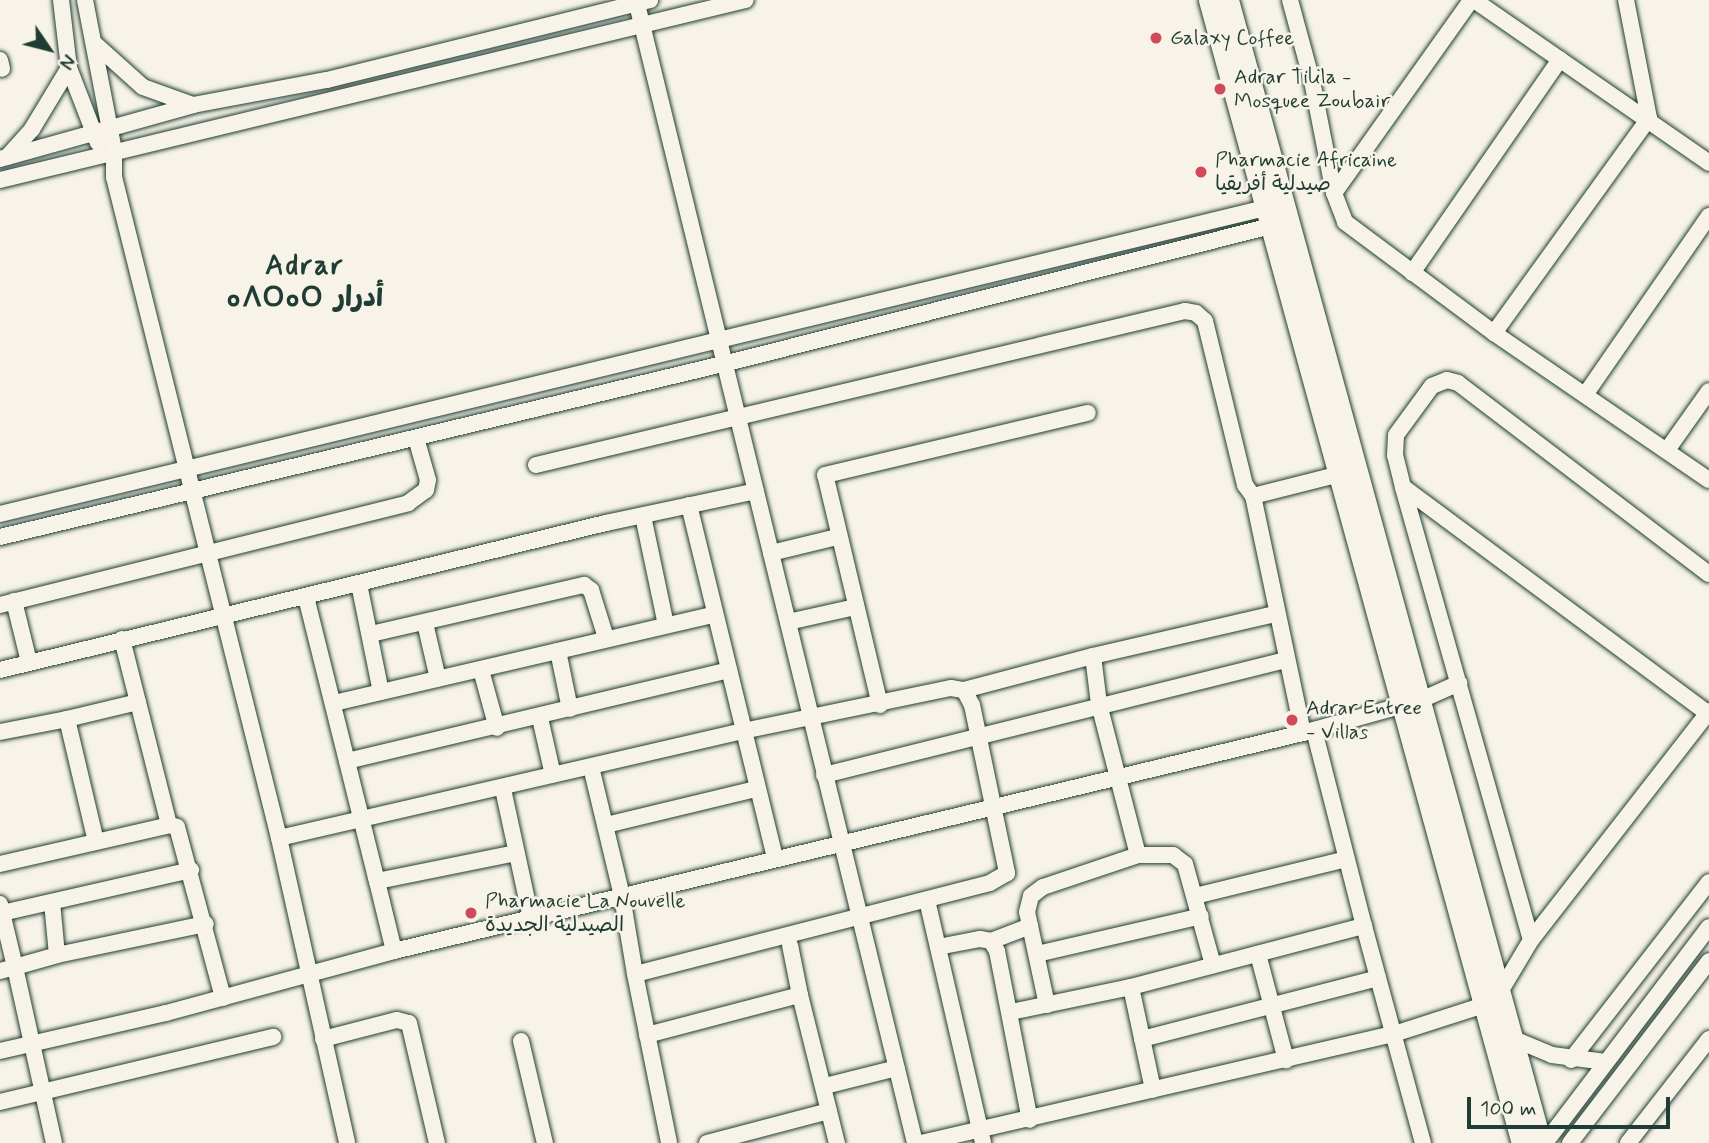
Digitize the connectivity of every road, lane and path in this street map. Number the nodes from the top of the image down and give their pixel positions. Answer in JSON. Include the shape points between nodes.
{"nodes":[{"id":1,"x":61,"y":0,"type":"edge"},
{"id":2,"x":85,"y":0,"type":"edge"},
{"id":3,"x":746,"y":0,"type":"edge"},
{"id":4,"x":1209,"y":0,"type":"edge"},
{"id":5,"x":1228,"y":0,"type":"edge"},
{"id":6,"x":1290,"y":0,"type":"edge"},
{"id":7,"x":1472,"y":0,"type":"edge"},
{"id":8,"x":1626,"y":0,"type":"edge"},
{"id":9,"x":641,"y":1,"type":"edge"},
{"id":10,"x":642,"y":22,"type":"junction"},
{"id":11,"x":95,"y":44,"type":"junction"},
{"id":12,"x":1560,"y":59,"type":"junction"},
{"id":13,"x":69,"y":68,"type":"junction"},
{"id":14,"x":193,"y":105,"type":"junction"},
{"id":15,"x":1649,"y":118,"type":"junction"},
{"id":16,"x":102,"y":132,"type":"junction"},
{"id":17,"x":107,"y":153,"type":"junction"},
{"id":18,"x":3,"y":159,"type":"edge"},
{"id":19,"x":1709,"y":163,"type":"edge"},
{"id":20,"x":0,"y":180,"type":"edge"},
{"id":21,"x":1334,"y":193,"type":"junction"},
{"id":22,"x":1276,"y":215,"type":"junction"},
{"id":23,"x":1709,"y":216,"type":"edge"},
{"id":24,"x":1412,"y":272,"type":"junction"},
{"id":25,"x":1494,"y":334,"type":"junction"},
{"id":26,"x":719,"y":342,"type":"junction"},
{"id":27,"x":723,"y":364,"type":"junction"},
{"id":28,"x":1709,"y":391,"type":"edge"},
{"id":29,"x":1585,"y":395,"type":"junction"},
{"id":30,"x":1088,"y":413,"type":"dead end"},
{"id":31,"x":738,"y":421,"type":"junction"},
{"id":32,"x":416,"y":438,"type":"junction"},
{"id":33,"x":1667,"y":450,"type":"junction"},
{"id":34,"x":536,"y":465,"type":"dead end"},
{"id":35,"x":185,"y":468,"type":"junction"},
{"id":36,"x":1348,"y":472,"type":"junction"},
{"id":37,"x":1709,"y":480,"type":"edge"},
{"id":38,"x":1403,"y":487,"type":"junction"},
{"id":39,"x":189,"y":489,"type":"junction"},
{"id":40,"x":756,"y":491,"type":"junction"},
{"id":41,"x":1253,"y":496,"type":"junction"},
{"id":42,"x":689,"y":505,"type":"junction"},
{"id":43,"x":0,"y":514,"type":"edge"},
{"id":44,"x":643,"y":516,"type":"junction"},
{"id":45,"x":0,"y":537,"type":"edge"},
{"id":46,"x":837,"y":537,"type":"junction"},
{"id":47,"x":771,"y":553,"type":"junction"},
{"id":48,"x":205,"y":554,"type":"junction"},
{"id":49,"x":1709,"y":574,"type":"edge"},
{"id":50,"x":359,"y":584,"type":"junction"},
{"id":51,"x":306,"y":597,"type":"junction"},
{"id":52,"x":7,"y":603,"type":"edge"},
{"id":53,"x":855,"y":607,"type":"junction"},
{"id":54,"x":715,"y":614,"type":"junction"},
{"id":55,"x":1275,"y":614,"type":"junction"},
{"id":56,"x":220,"y":616,"type":"junction"},
{"id":57,"x":789,"y":622,"type":"junction"},
{"id":58,"x":425,"y":623,"type":"junction"},
{"id":59,"x":666,"y":625,"type":"junction"},
{"id":60,"x":370,"y":634,"type":"junction"},
{"id":61,"x":606,"y":638,"type":"junction"},
{"id":62,"x":122,"y":639,"type":"junction"},
{"id":63,"x":558,"y":652,"type":"junction"},
{"id":64,"x":1093,"y":656,"type":"junction"},
{"id":65,"x":1286,"y":660,"type":"junction"},
{"id":66,"x":30,"y":662,"type":"junction"},
{"id":67,"x":0,"y":670,"type":"edge"},
{"id":68,"x":481,"y":670,"type":"junction"},
{"id":69,"x":729,"y":670,"type":"junction"},
{"id":70,"x":438,"y":678,"type":"junction"},
{"id":71,"x":1459,"y":683,"type":"junction"},
{"id":72,"x":964,"y":690,"type":"junction"},
{"id":73,"x":382,"y":692,"type":"junction"},
{"id":74,"x":138,"y":702,"type":"junction"},
{"id":75,"x":334,"y":703,"type":"junction"},
{"id":76,"x":1412,"y":703,"type":"junction"},
{"id":77,"x":1100,"y":704,"type":"junction"},
{"id":78,"x":880,"y":705,"type":"junction"},
{"id":79,"x":570,"y":709,"type":"junction"},
{"id":80,"x":1708,"y":712,"type":"edge"},
{"id":81,"x":540,"y":718,"type":"junction"},
{"id":82,"x":811,"y":718,"type":"junction"},
{"id":83,"x":67,"y":719,"type":"junction"},
{"id":84,"x":497,"y":728,"type":"junction"},
{"id":85,"x":743,"y":731,"type":"junction"},
{"id":86,"x":1309,"y":731,"type":"junction"},
{"id":87,"x":0,"y":732,"type":"edge"},
{"id":88,"x":978,"y":734,"type":"junction"},
{"id":89,"x":347,"y":761,"type":"junction"},
{"id":90,"x":591,"y":767,"type":"junction"},
{"id":91,"x":553,"y":775,"type":"junction"},
{"id":92,"x":824,"y":775,"type":"junction"},
{"id":93,"x":1119,"y":778,"type":"junction"},
{"id":94,"x":503,"y":789,"type":"junction"},
{"id":95,"x":756,"y":789,"type":"junction"},
{"id":96,"x":997,"y":808,"type":"junction"},
{"id":97,"x":363,"y":821,"type":"junction"},
{"id":98,"x":169,"y":825,"type":"junction"},
{"id":99,"x":606,"y":825,"type":"junction"},
{"id":100,"x":279,"y":838,"type":"junction"},
{"id":101,"x":96,"y":842,"type":"junction"},
{"id":102,"x":842,"y":844,"type":"junction"},
{"id":103,"x":516,"y":853,"type":"junction"},
{"id":104,"x":1138,"y":855,"type":"junction"},
{"id":105,"x":775,"y":859,"type":"junction"},
{"id":106,"x":1347,"y":859,"type":"junction"},
{"id":107,"x":0,"y":864,"type":"edge"},
{"id":108,"x":191,"y":870,"type":"junction"},
{"id":109,"x":377,"y":881,"type":"junction"},
{"id":110,"x":1709,"y":881,"type":"edge"},
{"id":111,"x":622,"y":896,"type":"junction"},
{"id":112,"x":1195,"y":896,"type":"junction"},
{"id":113,"x":927,"y":900,"type":"junction"},
{"id":114,"x":52,"y":902,"type":"junction"},
{"id":115,"x":1,"y":909,"type":"edge"},
{"id":116,"x":859,"y":916,"type":"junction"},
{"id":117,"x":1201,"y":916,"type":"junction"},
{"id":118,"x":531,"y":918,"type":"junction"},
{"id":119,"x":206,"y":924,"type":"junction"},
{"id":120,"x":1030,"y":926,"type":"junction"},
{"id":121,"x":1364,"y":926,"type":"junction"},
{"id":122,"x":1709,"y":927,"type":"edge"},
{"id":123,"x":1531,"y":940,"type":"junction"},
{"id":124,"x":991,"y":941,"type":"junction"},
{"id":125,"x":790,"y":945,"type":"dead end"},
{"id":126,"x":938,"y":947,"type":"junction"},
{"id":127,"x":394,"y":950,"type":"junction"},
{"id":128,"x":1037,"y":954,"type":"junction"},
{"id":129,"x":1258,"y":954,"type":"junction"},
{"id":130,"x":57,"y":955,"type":"junction"},
{"id":131,"x":1709,"y":961,"type":"edge"},
{"id":132,"x":1213,"y":965,"type":"junction"},
{"id":133,"x":8,"y":969,"type":"edge"},
{"id":134,"x":635,"y":974,"type":"junction"},
{"id":135,"x":308,"y":975,"type":"junction"},
{"id":136,"x":1378,"y":978,"type":"junction"},
{"id":137,"x":1131,"y":987,"type":"junction"},
{"id":138,"x":800,"y":995,"type":"junction"},
{"id":139,"x":223,"y":998,"type":"junction"},
{"id":140,"x":1492,"y":999,"type":"junction"},
{"id":141,"x":1047,"y":1005,"type":"junction"},
{"id":142,"x":1272,"y":1006,"type":"junction"},
{"id":143,"x":1011,"y":1012,"type":"junction"},
{"id":144,"x":1394,"y":1034,"type":"junction"},
{"id":145,"x":647,"y":1035,"type":"junction"},
{"id":146,"x":273,"y":1037,"type":"dead end"},
{"id":147,"x":323,"y":1039,"type":"junction"},
{"id":148,"x":1142,"y":1039,"type":"junction"},
{"id":149,"x":1514,"y":1039,"type":"junction"},
{"id":150,"x":1709,"y":1039,"type":"edge"},
{"id":151,"x":521,"y":1041,"type":"dead end"},
{"id":152,"x":34,"y":1043,"type":"junction"},
{"id":153,"x":0,"y":1051,"type":"edge"},
{"id":154,"x":1571,"y":1059,"type":"junction"},
{"id":155,"x":1286,"y":1060,"type":"junction"},
{"id":156,"x":1606,"y":1062,"type":"junction"},
{"id":157,"x":897,"y":1068,"type":"junction"},
{"id":158,"x":825,"y":1086,"type":"junction"},
{"id":159,"x":42,"y":1090,"type":"junction"},
{"id":160,"x":1153,"y":1090,"type":"junction"},
{"id":161,"x":0,"y":1102,"type":"edge"},
{"id":162,"x":829,"y":1111,"type":"junction"},
{"id":163,"x":1030,"y":1120,"type":"junction"},
{"id":164,"x":982,"y":1137,"type":"edge"},
{"id":165,"x":54,"y":1143,"type":"edge"},
{"id":166,"x":346,"y":1143,"type":"edge"},
{"id":167,"x":437,"y":1143,"type":"edge"},
{"id":168,"x":545,"y":1143,"type":"edge"},
{"id":169,"x":669,"y":1143,"type":"edge"},
{"id":170,"x":707,"y":1143,"type":"edge"},
{"id":171,"x":837,"y":1143,"type":"edge"},
{"id":172,"x":918,"y":1143,"type":"edge"},
{"id":173,"x":1423,"y":1143,"type":"edge"},
{"id":174,"x":1522,"y":1143,"type":"edge"},
{"id":175,"x":1543,"y":1143,"type":"edge"},
{"id":176,"x":1570,"y":1143,"type":"edge"},
{"id":177,"x":1628,"y":1143,"type":"edge"}],
"edges":[{"from":1,"to":13,"type":"street"},
{"from":2,"to":11,"type":"street"},
{"from":3,"to":10,"type":"street"},
{"from":4,"to":22,"type":"main road"},
{"from":5,"to":22,"type":"main road"},
{"from":6,"to":21,"type":"street"},
{"from":7,"to":12,"type":"street"},
{"from":7,"to":21,"type":"street"},
{"from":8,"to":15,"type":"street"},
{"from":9,"to":10,"type":"street"},
{"from":9,"to":14,"type":"street","via":[[327,80]]},
{"from":10,"to":17,"type":"street","via":[[265,118]]},
{"from":10,"to":26,"type":"street"},
{"from":11,"to":14,"type":"street","via":[[143,87]]},
{"from":11,"to":16,"type":"street"},
{"from":12,"to":15,"type":"street"},
{"from":12,"to":24,"type":"street"},
{"from":13,"to":16,"type":"street"},
{"from":13,"to":18,"type":"street","via":[[32,129]]},
{"from":14,"to":16,"type":"street"},
{"from":15,"to":19,"type":"street"},
{"from":15,"to":25,"type":"street"},
{"from":16,"to":17,"type":"street"},
{"from":16,"to":18,"type":"street"},
{"from":17,"to":20,"type":"street"},
{"from":17,"to":35,"type":"street"},
{"from":21,"to":24,"type":"street","via":[[1345,222]]},
{"from":22,"to":26,"type":"street"},
{"from":22,"to":27,"type":"street"},
{"from":22,"to":36,"type":"main road"},
{"from":23,"to":29,"type":"street"},
{"from":24,"to":25,"type":"street"},
{"from":25,"to":29,"type":"street"},
{"from":26,"to":27,"type":"street"},
{"from":26,"to":35,"type":"street"},
{"from":27,"to":31,"type":"street"},
{"from":27,"to":32,"type":"street"},
{"from":28,"to":33,"type":"street"},
{"from":29,"to":33,"type":"street"},
{"from":30,"to":46,"type":"street","via":[[828,473],[824,481]]},
{"from":31,"to":34,"type":"street"},
{"from":31,"to":40,"type":"street"},
{"from":31,"to":41,"type":"street","via":[[1166,315],[1196,313],[1205,321],[1245,485]]},
{"from":32,"to":39,"type":"street"},
{"from":32,"to":48,"type":"street","via":[[428,480],[426,489],[408,503]]},
{"from":33,"to":37,"type":"street"},
{"from":35,"to":39,"type":"street"},
{"from":35,"to":43,"type":"street"},
{"from":36,"to":41,"type":"street"},
{"from":36,"to":76,"type":"main road"},
{"from":38,"to":49,"type":"street","via":[[1395,456],[1396,435],[1432,386],[1452,381]]},
{"from":38,"to":71,"type":"street"},
{"from":38,"to":80,"type":"street"},
{"from":39,"to":45,"type":"street"},
{"from":39,"to":48,"type":"street"},
{"from":40,"to":42,"type":"street"},
{"from":40,"to":47,"type":"street"},
{"from":41,"to":55,"type":"street"},
{"from":42,"to":44,"type":"street"},
{"from":42,"to":54,"type":"street"},
{"from":44,"to":50,"type":"street"},
{"from":44,"to":59,"type":"street"},
{"from":46,"to":47,"type":"street"},
{"from":46,"to":53,"type":"street"},
{"from":47,"to":57,"type":"street"},
{"from":48,"to":52,"type":"street"},
{"from":48,"to":56,"type":"street"},
{"from":50,"to":51,"type":"street"},
{"from":50,"to":60,"type":"street"},
{"from":51,"to":56,"type":"street"},
{"from":51,"to":75,"type":"street"},
{"from":52,"to":66,"type":"street"},
{"from":53,"to":57,"type":"street"},
{"from":53,"to":78,"type":"street"},
{"from":54,"to":59,"type":"street"},
{"from":54,"to":69,"type":"street"},
{"from":55,"to":64,"type":"street"},
{"from":55,"to":65,"type":"street"},
{"from":56,"to":62,"type":"street"},
{"from":56,"to":100,"type":"street"},
{"from":57,"to":82,"type":"street"},
{"from":58,"to":60,"type":"street"},
{"from":58,"to":61,"type":"street","via":[[584,585],[591,590]]},
{"from":58,"to":70,"type":"street"},
{"from":59,"to":61,"type":"street"},
{"from":60,"to":73,"type":"street"},
{"from":61,"to":63,"type":"street"},
{"from":62,"to":66,"type":"street"},
{"from":62,"to":74,"type":"street"},
{"from":63,"to":68,"type":"street"},
{"from":63,"to":79,"type":"street"},
{"from":64,"to":72,"type":"street"},
{"from":64,"to":77,"type":"street"},
{"from":65,"to":77,"type":"street"},
{"from":65,"to":86,"type":"street"},
{"from":66,"to":67,"type":"street"},
{"from":68,"to":70,"type":"street"},
{"from":68,"to":84,"type":"street"},
{"from":69,"to":79,"type":"street"},
{"from":69,"to":85,"type":"street"},
{"from":70,"to":73,"type":"street"},
{"from":71,"to":76,"type":"street"},
{"from":71,"to":123,"type":"street"},
{"from":72,"to":78,"type":"street","via":[[945,688]]},
{"from":72,"to":88,"type":"street"},
{"from":73,"to":75,"type":"street"},
{"from":74,"to":83,"type":"street"},
{"from":74,"to":98,"type":"street"},
{"from":75,"to":89,"type":"street"},
{"from":76,"to":86,"type":"street"},
{"from":76,"to":140,"type":"main road"},
{"from":77,"to":88,"type":"street"},
{"from":77,"to":93,"type":"street"},
{"from":78,"to":82,"type":"street"},
{"from":79,"to":81,"type":"street"},
{"from":80,"to":123,"type":"street"},
{"from":81,"to":84,"type":"street"},
{"from":81,"to":91,"type":"street"},
{"from":82,"to":85,"type":"street"},
{"from":82,"to":92,"type":"street"},
{"from":83,"to":87,"type":"street"},
{"from":83,"to":101,"type":"street"},
{"from":84,"to":89,"type":"street"},
{"from":85,"to":90,"type":"street"},
{"from":85,"to":95,"type":"street"},
{"from":86,"to":93,"type":"street"},
{"from":86,"to":106,"type":"street"},
{"from":88,"to":92,"type":"street"},
{"from":88,"to":96,"type":"street"},
{"from":89,"to":97,"type":"street"},
{"from":90,"to":91,"type":"street"},
{"from":90,"to":99,"type":"street"},
{"from":91,"to":94,"type":"street"},
{"from":92,"to":102,"type":"street"},
{"from":93,"to":96,"type":"street"},
{"from":93,"to":104,"type":"street"},
{"from":94,"to":97,"type":"street"},
{"from":94,"to":103,"type":"street"},
{"from":95,"to":99,"type":"street"},
{"from":95,"to":105,"type":"street"},
{"from":96,"to":102,"type":"street"},
{"from":96,"to":113,"type":"street","via":[[1004,877]]},
{"from":97,"to":100,"type":"street"},
{"from":97,"to":109,"type":"street"},
{"from":98,"to":101,"type":"street"},
{"from":98,"to":108,"type":"street","via":[[180,830]]},
{"from":99,"to":111,"type":"street"},
{"from":100,"to":135,"type":"street"},
{"from":101,"to":107,"type":"street"},
{"from":102,"to":105,"type":"street"},
{"from":102,"to":116,"type":"street"},
{"from":103,"to":109,"type":"street"},
{"from":103,"to":118,"type":"street"},
{"from":104,"to":112,"type":"street","via":[[1173,855],[1182,860]]},
{"from":104,"to":120,"type":"street","via":[[1037,890],[1027,908]]},
{"from":105,"to":111,"type":"street"},
{"from":106,"to":112,"type":"street"},
{"from":106,"to":121,"type":"street"},
{"from":108,"to":114,"type":"street"},
{"from":108,"to":119,"type":"street"},
{"from":109,"to":127,"type":"street"},
{"from":110,"to":154,"type":"street"},
{"from":111,"to":118,"type":"street"},
{"from":111,"to":134,"type":"street"},
{"from":112,"to":117,"type":"street"},
{"from":113,"to":116,"type":"street"},
{"from":113,"to":126,"type":"street"},
{"from":114,"to":115,"type":"street"},
{"from":114,"to":130,"type":"street"},
{"from":115,"to":133,"type":"street"},
{"from":116,"to":134,"type":"street"},
{"from":116,"to":157,"type":"street"},
{"from":117,"to":128,"type":"street"},
{"from":117,"to":132,"type":"street"},
{"from":118,"to":127,"type":"street"},
{"from":119,"to":130,"type":"street"},
{"from":119,"to":139,"type":"street"},
{"from":120,"to":124,"type":"street"},
{"from":120,"to":128,"type":"street"},
{"from":121,"to":129,"type":"street"},
{"from":121,"to":136,"type":"street"},
{"from":122,"to":156,"type":"street"},
{"from":123,"to":140,"type":"street"},
{"from":124,"to":126,"type":"street"},
{"from":124,"to":143,"type":"street"},
{"from":125,"to":138,"type":"street"},
{"from":126,"to":164,"type":"street"},
{"from":127,"to":135,"type":"street"},
{"from":128,"to":141,"type":"street"},
{"from":129,"to":132,"type":"street"},
{"from":129,"to":142,"type":"street"},
{"from":130,"to":133,"type":"street"},
{"from":131,"to":176,"type":"street"},
{"from":132,"to":137,"type":"street"},
{"from":133,"to":152,"type":"street"},
{"from":134,"to":145,"type":"street"},
{"from":135,"to":139,"type":"street"},
{"from":135,"to":147,"type":"street"},
{"from":136,"to":142,"type":"street"},
{"from":136,"to":144,"type":"street"},
{"from":137,"to":141,"type":"street"},
{"from":137,"to":148,"type":"street"},
{"from":138,"to":145,"type":"street"},
{"from":138,"to":158,"type":"street"},
{"from":139,"to":152,"type":"street"},
{"from":140,"to":144,"type":"street"},
{"from":140,"to":149,"type":"main road"},
{"from":140,"to":174,"type":"main road"},
{"from":141,"to":143,"type":"street"},
{"from":142,"to":148,"type":"street"},
{"from":142,"to":155,"type":"street"},
{"from":143,"to":163,"type":"street"},
{"from":144,"to":155,"type":"street"},
{"from":144,"to":173,"type":"street"},
{"from":145,"to":169,"type":"street"},
{"from":146,"to":159,"type":"street"},
{"from":147,"to":166,"type":"street"},
{"from":147,"to":167,"type":"street","via":[[397,1020],[409,1023]]},
{"from":148,"to":160,"type":"street"},
{"from":149,"to":154,"type":"street"},
{"from":149,"to":175,"type":"main road"},
{"from":150,"to":177,"type":"street"},
{"from":151,"to":168,"type":"street"},
{"from":152,"to":153,"type":"street"},
{"from":152,"to":159,"type":"street"},
{"from":154,"to":156,"type":"street"},
{"from":155,"to":160,"type":"street"},
{"from":156,"to":175,"type":"street"},
{"from":157,"to":158,"type":"street"},
{"from":157,"to":172,"type":"street"},
{"from":158,"to":162,"type":"street"},
{"from":159,"to":161,"type":"street"},
{"from":159,"to":165,"type":"street"},
{"from":160,"to":163,"type":"street"},
{"from":162,"to":170,"type":"street"},
{"from":162,"to":171,"type":"street"},
{"from":163,"to":164,"type":"street"},
{"from":164,"to":172,"type":"street"}]}
